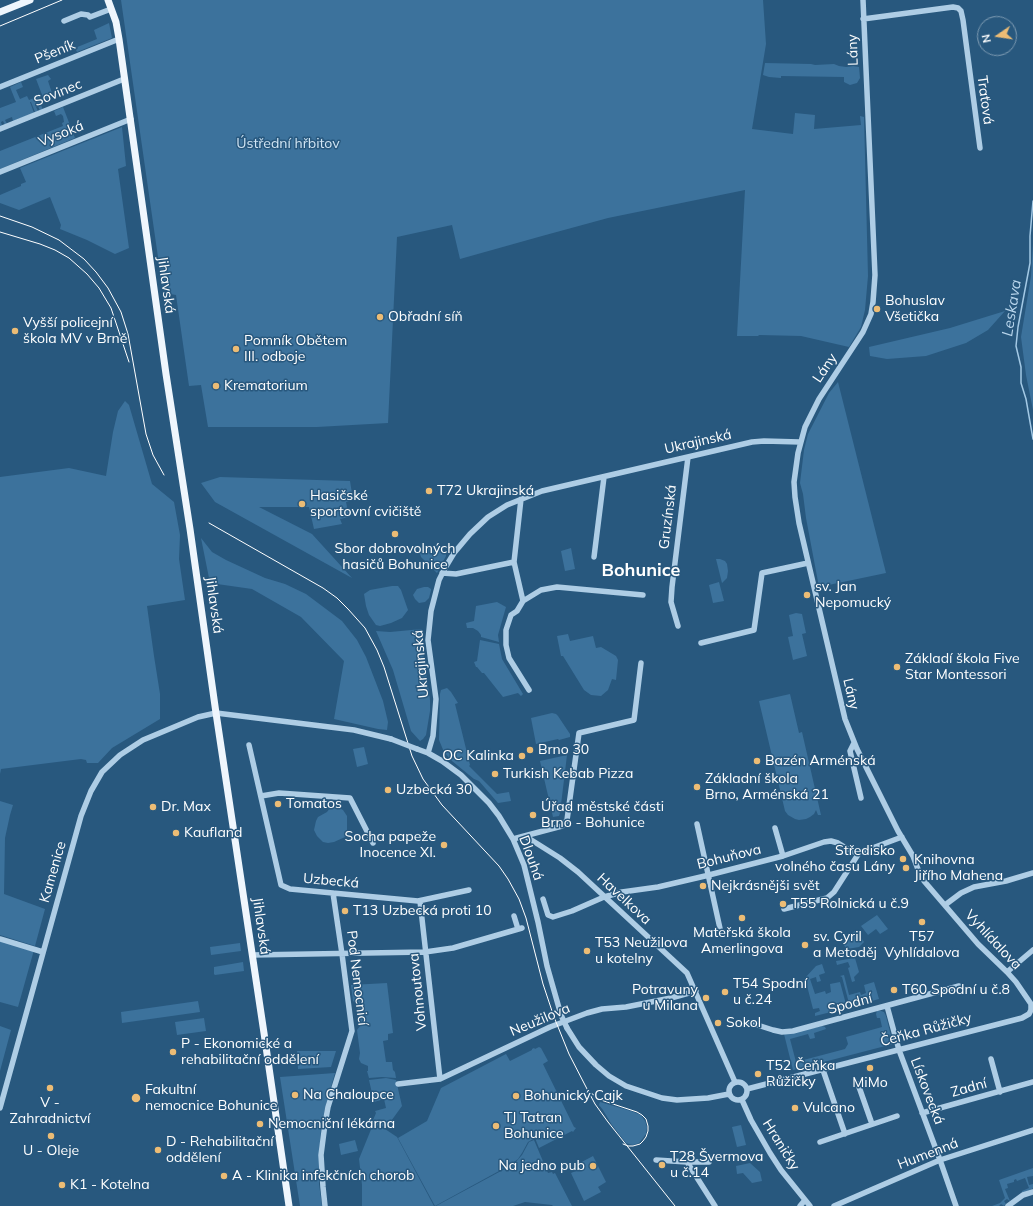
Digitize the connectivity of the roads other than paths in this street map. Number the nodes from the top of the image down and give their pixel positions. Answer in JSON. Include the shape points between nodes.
{"nodes":[{"id":1,"x":30,"y":0,"type":"edge"},
{"id":2,"x":108,"y":0,"type":"edge"},
{"id":3,"x":863,"y":0,"type":"edge"},
{"id":4,"x":111,"y":9,"type":"junction"},
{"id":5,"x":0,"y":12,"type":"edge"},
{"id":6,"x":863,"y":19,"type":"junction"},
{"id":7,"x":64,"y":21,"type":"dead end"},
{"id":8,"x":119,"y":39,"type":"junction"},
{"id":9,"x":124,"y":79,"type":"junction"},
{"id":10,"x":0,"y":88,"type":"edge"},
{"id":11,"x":131,"y":119,"type":"junction"},
{"id":12,"x":0,"y":129,"type":"edge"},
{"id":13,"x":980,"y":148,"type":"dead end"},
{"id":14,"x":0,"y":172,"type":"edge"},
{"id":15,"x":800,"y":442,"type":"junction"},
{"id":16,"x":688,"y":457,"type":"junction"},
{"id":17,"x":604,"y":477,"type":"junction"},
{"id":18,"x":521,"y":499,"type":"junction"},
{"id":19,"x":594,"y":557,"type":"dead end"},
{"id":20,"x":514,"y":562,"type":"junction"},
{"id":21,"x":808,"y":563,"type":"junction"},
{"id":22,"x":442,"y":573,"type":"junction"},
{"id":23,"x":643,"y":595,"type":"dead end"},
{"id":24,"x":523,"y":601,"type":"junction"},
{"id":25,"x":678,"y":626,"type":"dead end"},
{"id":26,"x":701,"y":643,"type":"dead end"},
{"id":27,"x":641,"y":663,"type":"dead end"},
{"id":28,"x":529,"y":690,"type":"dead end"},
{"id":29,"x":216,"y":713,"type":"junction"},
{"id":30,"x":854,"y":743,"type":"junction"},
{"id":31,"x":249,"y":745,"type":"dead end"},
{"id":32,"x":428,"y":753,"type":"junction"},
{"id":33,"x":261,"y":796,"type":"junction"},
{"id":34,"x":862,"y":798,"type":"dead end"},
{"id":35,"x":697,"y":824,"type":"dead end"},
{"id":36,"x":775,"y":828,"type":"dead end"},
{"id":37,"x":525,"y":836,"type":"junction"},
{"id":38,"x":902,"y":837,"type":"junction"},
{"id":39,"x":513,"y":839,"type":"junction"},
{"id":40,"x":372,"y":843,"type":"dead end"},
{"id":41,"x":859,"y":853,"type":"junction"},
{"id":42,"x":783,"y":856,"type":"junction"},
{"id":43,"x":1033,"y":873,"type":"edge"},
{"id":44,"x":708,"y":875,"type":"junction"},
{"id":45,"x":469,"y":890,"type":"dead end"},
{"id":46,"x":333,"y":893,"type":"junction"},
{"id":47,"x":604,"y":897,"type":"junction"},
{"id":48,"x":543,"y":899,"type":"dead end"},
{"id":49,"x":420,"y":901,"type":"junction"},
{"id":50,"x":945,"y":905,"type":"junction"},
{"id":51,"x":784,"y":909,"type":"dead end"},
{"id":52,"x":514,"y":916,"type":"dead end"},
{"id":53,"x":721,"y":933,"type":"dead end"},
{"id":54,"x":0,"y":939,"type":"edge"},
{"id":55,"x":1033,"y":950,"type":"edge"},
{"id":56,"x":43,"y":952,"type":"junction"},
{"id":57,"x":425,"y":952,"type":"junction"},
{"id":58,"x":342,"y":954,"type":"junction"},
{"id":59,"x":252,"y":955,"type":"junction"},
{"id":60,"x":1007,"y":972,"type":"junction"},
{"id":61,"x":959,"y":986,"type":"dead end"},
{"id":62,"x":696,"y":991,"type":"junction"},
{"id":63,"x":887,"y":1006,"type":"junction"},
{"id":64,"x":1032,"y":1011,"type":"edge"},
{"id":65,"x":748,"y":1022,"type":"dead end"},
{"id":66,"x":899,"y":1050,"type":"junction"},
{"id":67,"x":991,"y":1059,"type":"dead end"},
{"id":68,"x":823,"y":1070,"type":"junction"},
{"id":69,"x":440,"y":1079,"type":"junction"},
{"id":70,"x":735,"y":1082,"type":"junction"},
{"id":71,"x":1033,"y":1082,"type":"edge"},
{"id":72,"x":398,"y":1084,"type":"dead end"},
{"id":73,"x":858,"y":1084,"type":"dead end"},
{"id":74,"x":747,"y":1089,"type":"junction"},
{"id":75,"x":1000,"y":1092,"type":"junction"},
{"id":76,"x":729,"y":1094,"type":"junction"},
{"id":77,"x":742,"y":1100,"type":"junction"},
{"id":78,"x":0,"y":1108,"type":"edge"},
{"id":79,"x":922,"y":1113,"type":"junction"},
{"id":80,"x":897,"y":1116,"type":"dead end"},
{"id":81,"x":872,"y":1124,"type":"junction"},
{"id":82,"x":1033,"y":1130,"type":"edge"},
{"id":83,"x":845,"y":1134,"type":"junction"},
{"id":84,"x":820,"y":1142,"type":"dead end"},
{"id":85,"x":656,"y":1160,"type":"dead end"},
{"id":86,"x":940,"y":1160,"type":"junction"},
{"id":87,"x":687,"y":1162,"type":"junction"},
{"id":88,"x":709,"y":1162,"type":"dead end"},
{"id":89,"x":1033,"y":1192,"type":"edge"},
{"id":90,"x":805,"y":1200,"type":"junction"},
{"id":91,"x":289,"y":1206,"type":"edge"},
{"id":92,"x":325,"y":1206,"type":"edge"},
{"id":93,"x":715,"y":1206,"type":"edge"},
{"id":94,"x":800,"y":1206,"type":"edge"},
{"id":95,"x":810,"y":1206,"type":"edge"},
{"id":96,"x":834,"y":1206,"type":"edge"},
{"id":97,"x":956,"y":1206,"type":"edge"},
{"id":98,"x":1008,"y":1206,"type":"edge"}],
"edges":[{"from":1,"to":5,"type":"main road"},
{"from":2,"to":4,"type":"main road","name":"Jihlavská"},
{"from":3,"to":6,"type":"street","name":"Lány"},
{"from":4,"to":7,"type":"street","via":[[90,17],[81,14]]},
{"from":4,"to":8,"type":"main road","name":"Jihlavská"},
{"from":6,"to":13,"type":"street","name":"Traťová","via":[[953,7],[961,11]]},
{"from":6,"to":15,"type":"street","name":"Lány","via":[[875,284],[872,307],[856,343],[808,418]]},
{"from":8,"to":9,"type":"main road","name":"Jihlavská"},
{"from":8,"to":10,"type":"street","name":"Pšeník"},
{"from":9,"to":11,"type":"main road","name":"Jihlavská"},
{"from":9,"to":12,"type":"street","name":"Sovinec"},
{"from":11,"to":14,"type":"street","name":"Vysoká"},
{"from":11,"to":29,"type":"main road","name":"Jihlavská","via":[[154,295]]},
{"from":15,"to":16,"type":"street","name":"Ukrajinská","via":[[752,442]]},
{"from":15,"to":21,"type":"street","name":"Lány","via":[[794,482],[799,523]]},
{"from":16,"to":17,"type":"street","name":"Ukrajinská"},
{"from":16,"to":25,"type":"street","name":"Gruzínská","via":[[671,602]]},
{"from":17,"to":18,"type":"street","name":"Ukrajinská","via":[[542,491]]},
{"from":17,"to":19,"type":"street"},
{"from":18,"to":20,"type":"street"},
{"from":18,"to":22,"type":"street","name":"Ukrajinská","via":[[488,517],[454,553]]},
{"from":20,"to":22,"type":"street","via":[[456,574]]},
{"from":20,"to":24,"type":"street"},
{"from":21,"to":26,"type":"street","via":[[762,573],[754,630]]},
{"from":21,"to":30,"type":"street","name":"Lány","via":[[845,719]]},
{"from":22,"to":32,"type":"street","name":"Ukrajinská","via":[[430,618],[428,640],[436,699],[434,736]]},
{"from":23,"to":24,"type":"street","via":[[557,587],[541,590]]},
{"from":24,"to":28,"type":"street","via":[[511,615],[506,630],[506,645],[509,658]]},
{"from":27,"to":37,"type":"street","via":[[634,720],[579,733],[567,820],[562,826]]},
{"from":29,"to":32,"type":"street","name":"Dlouhá","bridge":true,"via":[[354,730],[391,739]]},
{"from":29,"to":56,"type":"street","name":"Kamenice","via":[[143,740],[120,755],[102,772],[81,816]]},
{"from":29,"to":59,"type":"main road","name":"Jihlavská"},
{"from":30,"to":34,"type":"street","name":"Lány","via":[[850,751]]},
{"from":30,"to":38,"type":"street","name":"Lány"},
{"from":31,"to":33,"type":"street","name":"Uzbecká"},
{"from":32,"to":39,"type":"street","name":"Dlouhá","via":[[461,775],[481,794]]},
{"from":33,"to":40,"type":"street","via":[[279,793],[350,798]]},
{"from":33,"to":46,"type":"street","name":"Uzbecká","via":[[281,885],[290,889]]},
{"from":35,"to":44,"type":"street"},
{"from":36,"to":42,"type":"street"},
{"from":37,"to":39,"type":"street"},
{"from":37,"to":47,"type":"street","name":"Havelkova","via":[[560,858]]},
{"from":38,"to":41,"type":"street"},
{"from":38,"to":50,"type":"street","name":"Lány","via":[[924,881]]},
{"from":39,"to":76,"type":"street","name":"Dlouhá","bridge":true,"via":[[524,866],[561,1014],[579,1047],[609,1076],[626,1086],[662,1098],[677,1100]]},
{"from":41,"to":42,"type":"street","name":"Bohuňova","via":[[831,841]]},
{"from":41,"to":51,"type":"street","via":[[834,892],[827,898]]},
{"from":42,"to":44,"type":"street","name":"Bohuňova"},
{"from":43,"to":50,"type":"street","via":[[974,887]]},
{"from":44,"to":47,"type":"street","name":"Bohuňova"},
{"from":44,"to":53,"type":"street"},
{"from":45,"to":49,"type":"street","name":"Uzbecká"},
{"from":46,"to":49,"type":"street","name":"Uzbecká"},
{"from":46,"to":58,"type":"street","name":"Pod Nemocnicí"},
{"from":47,"to":48,"type":"street","name":"Bohuňova","via":[[551,917]]},
{"from":47,"to":62,"type":"street","name":"Havelkova","via":[[687,973]]},
{"from":49,"to":57,"type":"street","name":"Vohnoutova"},
{"from":50,"to":60,"type":"street","name":"Vyhlídalova","via":[[978,944]]},
{"from":52,"to":57,"type":"street","via":[[520,928],[453,948]]},
{"from":54,"to":56,"type":"street"},
{"from":55,"to":60,"type":"street"},
{"from":56,"to":78,"type":"street","name":"Kamenice"},
{"from":57,"to":58,"type":"street"},
{"from":57,"to":69,"type":"street","name":"Vohnoutova"},
{"from":58,"to":59,"type":"street"},
{"from":58,"to":92,"type":"street","name":"Pod Nemocnicí","via":[[352,1031],[328,1107],[323,1138],[322,1173]]},
{"from":59,"to":91,"type":"main road","name":"Jihlavská"},
{"from":60,"to":64,"type":"street","name":"Vyhlídalova","via":[[1029,1001]]},
{"from":61,"to":63,"type":"street","name":"Spodní"},
{"from":62,"to":69,"type":"street","name":"Neužilova","via":[[626,1007],[602,1009],[572,1018]]},
{"from":62,"to":70,"type":"street"},
{"from":63,"to":65,"type":"street","name":"Spodní","via":[[793,1031],[782,1032]]},
{"from":63,"to":66,"type":"street","name":"Lískovecká"},
{"from":64,"to":66,"type":"street","name":"Čeňka Růžičky","via":[[1022,1018]]},
{"from":66,"to":68,"type":"street","name":"Čeňka Růžičky"},
{"from":66,"to":79,"type":"street","name":"Lískovecká"},
{"from":67,"to":75,"type":"street","name":"Zadní"},
{"from":68,"to":74,"type":"street","name":"Čeňka Růžičky"},
{"from":68,"to":83,"type":"street"},
{"from":69,"to":72,"type":"street","name":"Neužilova"},
{"from":70,"to":74,"type":"street","via":[[743,1083]]},
{"from":70,"to":76,"type":"street","via":[[730,1087]]},
{"from":71,"to":75,"type":"street","name":"Zadní"},
{"from":73,"to":81,"type":"street"},
{"from":74,"to":77,"type":"street","via":[[747,1095]]},
{"from":75,"to":79,"type":"street","name":"Zadní"},
{"from":76,"to":77,"type":"street","via":[[734,1100]]},
{"from":77,"to":90,"type":"street","name":"Hraničky","via":[[770,1153]]},
{"from":79,"to":86,"type":"street","name":"Lískovecká"},
{"from":80,"to":81,"type":"street"},
{"from":81,"to":83,"type":"street"},
{"from":82,"to":86,"type":"street","name":"Humenná"},
{"from":83,"to":84,"type":"street"},
{"from":85,"to":87,"type":"street"},
{"from":86,"to":96,"type":"street","name":"Humenná"},
{"from":86,"to":97,"type":"street","name":"Lískovecká"},
{"from":87,"to":88,"type":"street"},
{"from":87,"to":93,"type":"street"},
{"from":89,"to":98,"type":"street","via":[[1023,1195]]},
{"from":90,"to":94,"type":"street"},
{"from":90,"to":95,"type":"street","name":"Hraničky"}]}
